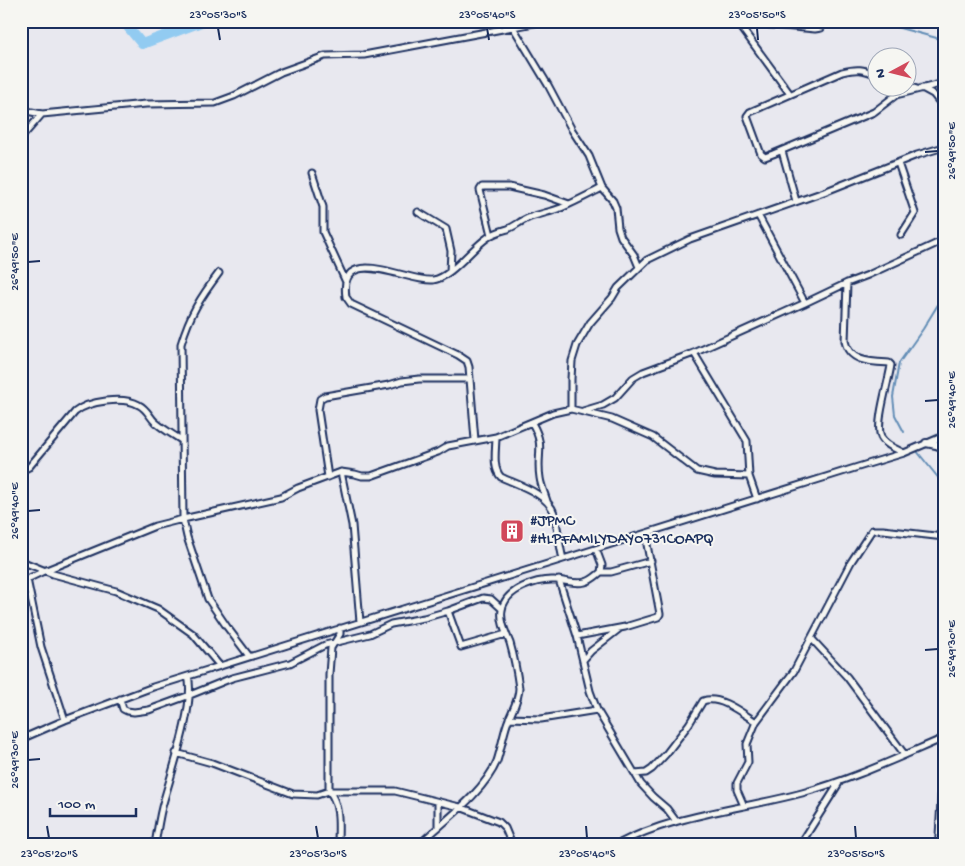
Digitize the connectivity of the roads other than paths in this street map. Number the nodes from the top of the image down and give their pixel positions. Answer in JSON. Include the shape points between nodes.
{"nodes":[{"id":1,"x":544,"y":21,"type":"edge"},
{"id":2,"x":706,"y":21,"type":"edge"},
{"id":3,"x":821,"y":21,"type":"edge"},
{"id":4,"x":750,"y":22,"type":"edge"},
{"id":5,"x":738,"y":23,"type":"junction"},
{"id":6,"x":513,"y":27,"type":"junction"},
{"id":7,"x":868,"y":71,"type":"edge"},
{"id":8,"x":944,"y":83,"type":"edge"},
{"id":9,"x":920,"y":88,"type":"junction"},
{"id":10,"x":790,"y":94,"type":"junction"},
{"id":11,"x":942,"y":102,"type":"edge"},
{"id":12,"x":21,"y":110,"type":"edge"},
{"id":13,"x":42,"y":114,"type":"junction"},
{"id":14,"x":944,"y":115,"type":"edge"},
{"id":15,"x":21,"y":138,"type":"edge"},
{"id":16,"x":944,"y":147,"type":"edge"},
{"id":17,"x":782,"y":151,"type":"junction"},
{"id":18,"x":898,"y":163,"type":"junction"},
{"id":19,"x":312,"y":173,"type":"dead end"},
{"id":20,"x":602,"y":188,"type":"junction"},
{"id":21,"x":796,"y":201,"type":"junction"},
{"id":22,"x":569,"y":204,"type":"junction"},
{"id":23,"x":418,"y":212,"type":"dead end"},
{"id":24,"x":758,"y":215,"type":"junction"},
{"id":25,"x":900,"y":235,"type":"dead end"},
{"id":26,"x":491,"y":236,"type":"junction"},
{"id":27,"x":944,"y":240,"type":"edge"},
{"id":28,"x":639,"y":267,"type":"junction"},
{"id":29,"x":450,"y":271,"type":"junction"},
{"id":30,"x":219,"y":273,"type":"dead end"},
{"id":31,"x":346,"y":282,"type":"junction"},
{"id":32,"x":846,"y":283,"type":"junction"},
{"id":33,"x":805,"y":303,"type":"junction"},
{"id":34,"x":694,"y":353,"type":"junction"},
{"id":35,"x":470,"y":379,"type":"junction"},
{"id":36,"x":571,"y":409,"type":"junction"},
{"id":37,"x":580,"y":412,"type":"junction"},
{"id":38,"x":532,"y":423,"type":"junction"},
{"id":39,"x":944,"y":436,"type":"edge"},
{"id":40,"x":496,"y":437,"type":"junction"},
{"id":41,"x":181,"y":440,"type":"junction"},
{"id":42,"x":475,"y":440,"type":"junction"},
{"id":43,"x":926,"y":443,"type":"junction"},
{"id":44,"x":944,"y":448,"type":"edge"},
{"id":45,"x":904,"y":453,"type":"junction"},
{"id":46,"x":21,"y":471,"type":"edge"},
{"id":47,"x":341,"y":472,"type":"junction"},
{"id":48,"x":749,"y":476,"type":"junction"},
{"id":49,"x":328,"y":477,"type":"junction"},
{"id":50,"x":757,"y":499,"type":"junction"},
{"id":51,"x":548,"y":502,"type":"junction"},
{"id":52,"x":182,"y":519,"type":"junction"},
{"id":53,"x":645,"y":534,"type":"junction"},
{"id":54,"x":944,"y":537,"type":"edge"},
{"id":55,"x":596,"y":549,"type":"junction"},
{"id":56,"x":563,"y":559,"type":"junction"},
{"id":57,"x":21,"y":561,"type":"edge"},
{"id":58,"x":651,"y":561,"type":"junction"},
{"id":59,"x":44,"y":571,"type":"junction"},
{"id":60,"x":601,"y":572,"type":"junction"},
{"id":61,"x":27,"y":579,"type":"junction"},
{"id":62,"x":559,"y":580,"type":"junction"},
{"id":63,"x":21,"y":582,"type":"edge"},
{"id":64,"x":502,"y":610,"type":"junction"},
{"id":65,"x":448,"y":612,"type":"junction"},
{"id":66,"x":360,"y":622,"type":"junction"},
{"id":67,"x":340,"y":628,"type":"junction"},
{"id":68,"x":621,"y":628,"type":"junction"},
{"id":69,"x":506,"y":634,"type":"junction"},
{"id":70,"x":577,"y":636,"type":"junction"},
{"id":71,"x":811,"y":638,"type":"junction"},
{"id":72,"x":334,"y":643,"type":"junction"},
{"id":73,"x":249,"y":656,"type":"junction"},
{"id":74,"x":583,"y":660,"type":"junction"},
{"id":75,"x":219,"y":666,"type":"junction"},
{"id":76,"x":188,"y":676,"type":"junction"},
{"id":77,"x":190,"y":695,"type":"junction"},
{"id":78,"x":120,"y":699,"type":"junction"},
{"id":79,"x":597,"y":710,"type":"junction"},
{"id":80,"x":509,"y":718,"type":"junction"},
{"id":81,"x":65,"y":720,"type":"junction"},
{"id":82,"x":756,"y":722,"type":"junction"},
{"id":83,"x":944,"y":738,"type":"edge"},
{"id":84,"x":21,"y":739,"type":"edge"},
{"id":85,"x":176,"y":753,"type":"junction"},
{"id":86,"x":905,"y":754,"type":"junction"},
{"id":87,"x":944,"y":756,"type":"edge"},
{"id":88,"x":635,"y":774,"type":"junction"},
{"id":89,"x":840,"y":782,"type":"junction"},
{"id":90,"x":329,"y":791,"type":"junction"},
{"id":91,"x":438,"y":802,"type":"junction"},
{"id":92,"x":744,"y":806,"type":"junction"},
{"id":93,"x":460,"y":807,"type":"junction"},
{"id":94,"x":676,"y":821,"type":"junction"},
{"id":95,"x":438,"y":826,"type":"junction"},
{"id":96,"x":154,"y":845,"type":"edge"},
{"id":97,"x":338,"y":845,"type":"edge"},
{"id":98,"x":420,"y":845,"type":"edge"},
{"id":99,"x":512,"y":845,"type":"edge"},
{"id":100,"x":616,"y":845,"type":"edge"},
{"id":101,"x":800,"y":845,"type":"edge"},
{"id":102,"x":939,"y":845,"type":"edge"}],
"edges":[{"from":1,"to":6,"type":"street"},
{"from":2,"to":5,"type":"street"},
{"from":3,"to":4,"type":"street","via":[[821,28],[816,29]]},
{"from":4,"to":5,"type":"street"},
{"from":5,"to":10,"type":"street"},
{"from":6,"to":13,"type":"street","via":[[364,55],[325,56],[281,72],[215,103],[146,104]]},
{"from":6,"to":20,"type":"street","via":[[589,156]]},
{"from":7,"to":10,"type":"street","via":[[854,68]]},
{"from":8,"to":9,"type":"street"},
{"from":9,"to":11,"type":"street"},
{"from":9,"to":17,"type":"street","via":[[896,95],[874,112]]},
{"from":10,"to":17,"type":"street","via":[[747,116],[762,156]]},
{"from":11,"to":14,"type":"street"},
{"from":12,"to":13,"type":"street"},
{"from":13,"to":15,"type":"street"},
{"from":16,"to":18,"type":"street"},
{"from":17,"to":21,"type":"street"},
{"from":18,"to":21,"type":"street"},
{"from":18,"to":25,"type":"street","via":[[915,213]]},
{"from":19,"to":31,"type":"street","via":[[323,207],[323,232]]},
{"from":20,"to":22,"type":"street"},
{"from":20,"to":28,"type":"street","via":[[613,201],[621,237]]},
{"from":21,"to":24,"type":"street"},
{"from":22,"to":26,"type":"street"},
{"from":22,"to":26,"type":"street","via":[[509,187],[482,187],[480,190]]},
{"from":23,"to":29,"type":"street","via":[[446,229]]},
{"from":24,"to":28,"type":"street","via":[[690,239]]},
{"from":24,"to":33,"type":"street"},
{"from":26,"to":29,"type":"street"},
{"from":27,"to":32,"type":"street"},
{"from":28,"to":36,"type":"street","via":[[590,323],[577,345],[572,361]]},
{"from":29,"to":31,"type":"street","via":[[431,281],[362,268],[353,271]]},
{"from":30,"to":41,"type":"street","via":[[189,320],[181,344]]},
{"from":31,"to":35,"type":"street","via":[[346,297],[351,304],[458,355],[467,361]]},
{"from":32,"to":33,"type":"street"},
{"from":32,"to":45,"type":"street","via":[[846,348],[858,359],[891,365],[883,403],[881,436]]},
{"from":33,"to":34,"type":"street"},
{"from":34,"to":37,"type":"street","via":[[643,372],[615,398]]},
{"from":34,"to":48,"type":"street","via":[[747,441]]},
{"from":35,"to":42,"type":"street"},
{"from":35,"to":49,"type":"street","via":[[402,381],[320,399],[318,410]]},
{"from":36,"to":37,"type":"street"},
{"from":36,"to":38,"type":"street"},
{"from":37,"to":48,"type":"street","via":[[612,419],[653,437],[697,472]]},
{"from":38,"to":40,"type":"street"},
{"from":38,"to":51,"type":"street","via":[[539,434],[540,479]]},
{"from":39,"to":43,"type":"street"},
{"from":40,"to":42,"type":"street"},
{"from":40,"to":51,"type":"street","via":[[498,474]]},
{"from":41,"to":46,"type":"street","via":[[154,421],[139,405],[128,401],[91,403],[75,412],[29,467]]},
{"from":41,"to":52,"type":"street"},
{"from":42,"to":47,"type":"street","via":[[448,446],[371,476]]},
{"from":43,"to":44,"type":"street"},
{"from":43,"to":45,"type":"street"},
{"from":45,"to":50,"type":"street"},
{"from":47,"to":49,"type":"street"},
{"from":47,"to":66,"type":"street","via":[[352,525]]},
{"from":48,"to":50,"type":"street"},
{"from":49,"to":52,"type":"street","via":[[281,497]]},
{"from":50,"to":53,"type":"street"},
{"from":51,"to":56,"type":"street","via":[[554,512]]},
{"from":52,"to":59,"type":"street","via":[[155,526]]},
{"from":52,"to":73,"type":"street","via":[[208,599]]},
{"from":53,"to":55,"type":"street"},
{"from":53,"to":58,"type":"street"},
{"from":54,"to":71,"type":"street","via":[[872,530],[851,562]]},
{"from":55,"to":56,"type":"street"},
{"from":55,"to":60,"type":"street"},
{"from":56,"to":66,"type":"street"},
{"from":57,"to":59,"type":"street"},
{"from":58,"to":60,"type":"street"},
{"from":58,"to":68,"type":"street","via":[[660,614]]},
{"from":59,"to":61,"type":"street"},
{"from":59,"to":75,"type":"street","via":[[116,591],[158,609],[193,634]]},
{"from":60,"to":62,"type":"street","via":[[584,583]]},
{"from":61,"to":63,"type":"street"},
{"from":61,"to":81,"type":"street","via":[[41,647]]},
{"from":62,"to":64,"type":"street","via":[[537,582],[522,588],[508,597]]},
{"from":62,"to":70,"type":"street"},
{"from":64,"to":65,"type":"street","via":[[487,597]]},
{"from":64,"to":69,"type":"street"},
{"from":65,"to":69,"type":"street","via":[[461,647]]},
{"from":65,"to":72,"type":"street","via":[[391,624],[370,634]]},
{"from":66,"to":67,"type":"street"},
{"from":67,"to":72,"type":"street"},
{"from":67,"to":73,"type":"street"},
{"from":68,"to":70,"type":"street"},
{"from":68,"to":74,"type":"street"},
{"from":69,"to":80,"type":"street","via":[[520,688]]},
{"from":70,"to":74,"type":"street"},
{"from":71,"to":82,"type":"street","via":[[794,671]]},
{"from":71,"to":86,"type":"street","via":[[847,677]]},
{"from":72,"to":77,"type":"street","via":[[290,663],[232,678]]},
{"from":72,"to":90,"type":"street","via":[[329,674]]},
{"from":73,"to":75,"type":"street"},
{"from":74,"to":79,"type":"street"},
{"from":75,"to":76,"type":"street"},
{"from":76,"to":77,"type":"street"},
{"from":76,"to":78,"type":"street"},
{"from":77,"to":78,"type":"street","via":[[134,712],[126,711]]},
{"from":77,"to":85,"type":"street"},
{"from":78,"to":81,"type":"street"},
{"from":79,"to":80,"type":"street","via":[[540,719]]},
{"from":79,"to":88,"type":"street"},
{"from":80,"to":93,"type":"street","via":[[497,761],[489,775]]},
{"from":81,"to":84,"type":"street"},
{"from":82,"to":88,"type":"street","via":[[727,705],[714,700],[703,701],[652,770]]},
{"from":82,"to":92,"type":"street","via":[[747,744],[748,762],[737,783]]},
{"from":83,"to":86,"type":"street"},
{"from":85,"to":90,"type":"street","via":[[294,794],[317,795]]},
{"from":85,"to":96,"type":"street"},
{"from":86,"to":89,"type":"street"},
{"from":87,"to":102,"type":"street"},
{"from":88,"to":94,"type":"street"},
{"from":89,"to":92,"type":"street"},
{"from":89,"to":101,"type":"street"},
{"from":90,"to":91,"type":"street","via":[[394,791]]},
{"from":90,"to":97,"type":"street","via":[[338,806]]},
{"from":91,"to":93,"type":"street"},
{"from":91,"to":95,"type":"street"},
{"from":92,"to":94,"type":"street"},
{"from":93,"to":95,"type":"street"},
{"from":93,"to":99,"type":"street","via":[[499,822]]},
{"from":94,"to":100,"type":"street"},
{"from":95,"to":98,"type":"street"}]}
